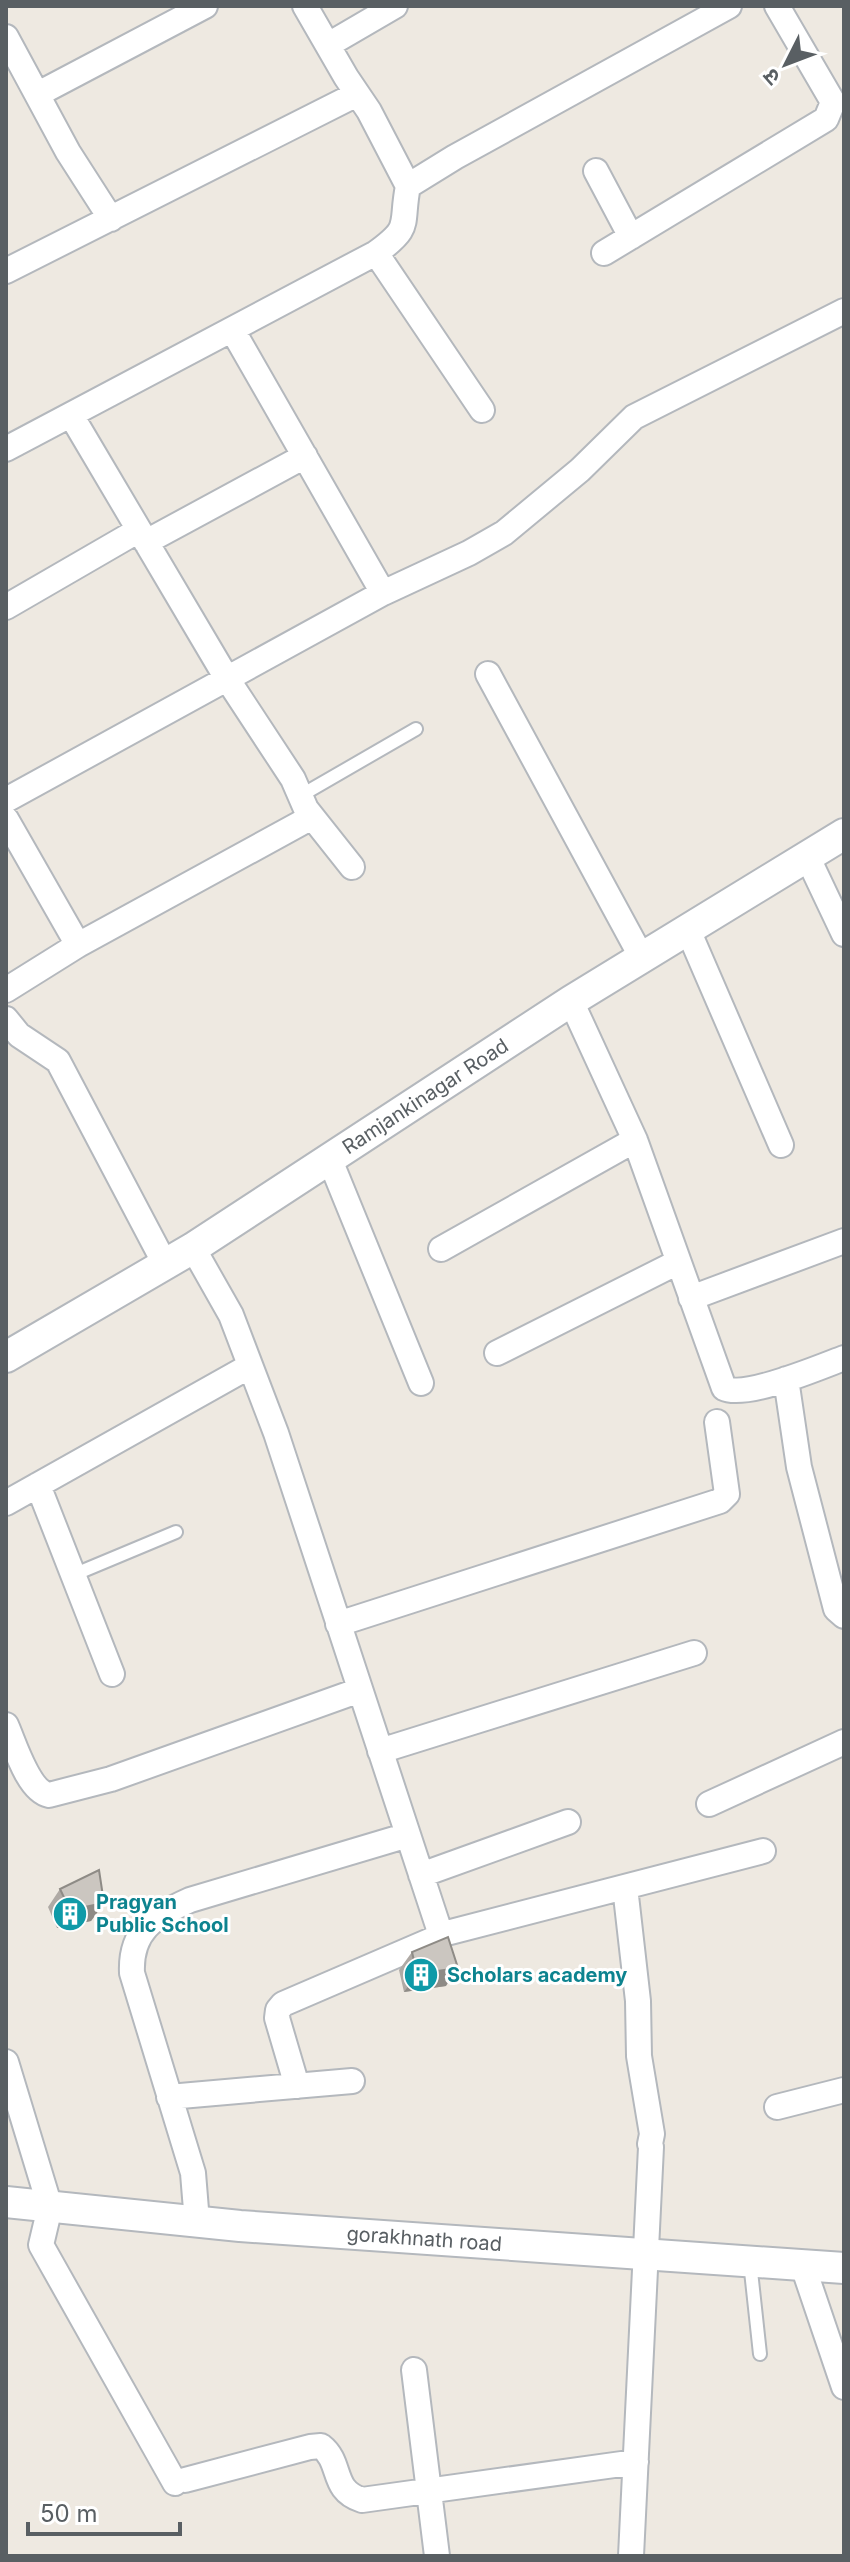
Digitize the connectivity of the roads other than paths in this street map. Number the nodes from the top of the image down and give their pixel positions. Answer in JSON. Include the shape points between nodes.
{"nodes":[{"id":1,"x":205,"y":6,"type":"edge"},
{"id":2,"x":305,"y":6,"type":"edge"},
{"id":3,"x":395,"y":6,"type":"edge"},
{"id":4,"x":777,"y":6,"type":"edge"},
{"id":5,"x":717,"y":9,"type":"edge"},
{"id":6,"x":6,"y":37,"type":"edge"},
{"id":7,"x":328,"y":45,"type":"junction"},
{"id":8,"x":38,"y":94,"type":"junction"},
{"id":9,"x":357,"y":94,"type":"junction"},
{"id":10,"x":836,"y":96,"type":"edge"},
{"id":11,"x":596,"y":171,"type":"dead end"},
{"id":12,"x":408,"y":186,"type":"junction"},
{"id":13,"x":111,"y":219,"type":"junction"},
{"id":14,"x":631,"y":237,"type":"junction"},
{"id":15,"x":376,"y":253,"type":"junction"},
{"id":16,"x":604,"y":253,"type":"dead end"},
{"id":17,"x":6,"y":271,"type":"edge"},
{"id":18,"x":844,"y":311,"type":"edge"},
{"id":19,"x":233,"y":331,"type":"junction"},
{"id":20,"x":482,"y":410,"type":"dead end"},
{"id":21,"x":71,"y":415,"type":"junction"},
{"id":22,"x":6,"y":449,"type":"edge"},
{"id":23,"x":305,"y":456,"type":"junction"},
{"id":24,"x":143,"y":536,"type":"junction"},
{"id":25,"x":383,"y":593,"type":"junction"},
{"id":26,"x":6,"y":607,"type":"edge"},
{"id":27,"x":488,"y":674,"type":"dead end"},
{"id":28,"x":226,"y":677,"type":"junction"},
{"id":29,"x":416,"y":729,"type":"dead end"},
{"id":30,"x":6,"y":800,"type":"edge"},
{"id":31,"x":306,"y":806,"type":"junction"},
{"id":32,"x":6,"y":819,"type":"edge"},
{"id":33,"x":844,"y":834,"type":"edge"},
{"id":34,"x":807,"y":856,"type":"junction"},
{"id":35,"x":352,"y":867,"type":"dead end"},
{"id":36,"x":688,"y":930,"type":"junction"},
{"id":37,"x":844,"y":934,"type":"edge"},
{"id":38,"x":78,"y":945,"type":"junction"},
{"id":39,"x":642,"y":958,"type":"junction"},
{"id":40,"x":6,"y":990,"type":"edge"},
{"id":41,"x":571,"y":1001,"type":"junction"},
{"id":42,"x":6,"y":1019,"type":"edge"},
{"id":43,"x":635,"y":1140,"type":"junction"},
{"id":44,"x":781,"y":1145,"type":"dead end"},
{"id":45,"x":330,"y":1160,"type":"junction"},
{"id":46,"x":844,"y":1241,"type":"edge"},
{"id":47,"x":193,"y":1248,"type":"junction"},
{"id":48,"x":441,"y":1249,"type":"dead end"},
{"id":49,"x":678,"y":1262,"type":"junction"},
{"id":50,"x":165,"y":1264,"type":"junction"},
{"id":51,"x":691,"y":1298,"type":"junction"},
{"id":52,"x":497,"y":1353,"type":"dead end"},
{"id":53,"x":6,"y":1357,"type":"edge"},
{"id":54,"x":844,"y":1358,"type":"edge"},
{"id":55,"x":250,"y":1366,"type":"junction"},
{"id":56,"x":786,"y":1379,"type":"junction"},
{"id":57,"x":421,"y":1383,"type":"dead end"},
{"id":58,"x":717,"y":1422,"type":"dead end"},
{"id":59,"x":38,"y":1485,"type":"junction"},
{"id":60,"x":6,"y":1503,"type":"edge"},
{"id":61,"x":176,"y":1532,"type":"dead end"},
{"id":62,"x":73,"y":1575,"type":"junction"},
{"id":63,"x":844,"y":1616,"type":"edge"},
{"id":64,"x":338,"y":1624,"type":"junction"},
{"id":65,"x":694,"y":1653,"type":"dead end"},
{"id":66,"x":112,"y":1674,"type":"dead end"},
{"id":67,"x":360,"y":1690,"type":"junction"},
{"id":68,"x":6,"y":1725,"type":"edge"},
{"id":69,"x":844,"y":1742,"type":"edge"},
{"id":70,"x":380,"y":1751,"type":"junction"},
{"id":71,"x":709,"y":1804,"type":"dead end"},
{"id":72,"x":568,"y":1822,"type":"dead end"},
{"id":73,"x":408,"y":1835,"type":"junction"},
{"id":74,"x":763,"y":1851,"type":"dead end"},
{"id":75,"x":421,"y":1875,"type":"junction"},
{"id":76,"x":625,"y":1887,"type":"junction"},
{"id":77,"x":439,"y":1935,"type":"junction"},
{"id":78,"x":6,"y":2062,"type":"edge"},
{"id":79,"x":352,"y":2081,"type":"dead end"},
{"id":80,"x":297,"y":2086,"type":"junction"},
{"id":81,"x":844,"y":2090,"type":"edge"},
{"id":82,"x":169,"y":2097,"type":"junction"},
{"id":83,"x":777,"y":2107,"type":"dead end"},
{"id":84,"x":6,"y":2202,"type":"edge"},
{"id":85,"x":50,"y":2207,"type":"junction"},
{"id":86,"x":197,"y":2222,"type":"junction"},
{"id":87,"x":647,"y":2255,"type":"junction"},
{"id":88,"x":750,"y":2262,"type":"junction"},
{"id":89,"x":803,"y":2266,"type":"junction"},
{"id":90,"x":844,"y":2268,"type":"edge"},
{"id":91,"x":760,"y":2354,"type":"dead end"},
{"id":92,"x":414,"y":2370,"type":"dead end"},
{"id":93,"x":844,"y":2387,"type":"edge"},
{"id":94,"x":636,"y":2462,"type":"junction"},
{"id":95,"x":429,"y":2489,"type":"junction"},
{"id":96,"x":437,"y":2556,"type":"edge"},
{"id":97,"x":631,"y":2556,"type":"edge"}],
"edges":[{"from":1,"to":8,"type":"street"},
{"from":2,"to":7,"type":"street"},
{"from":3,"to":7,"type":"street"},
{"from":4,"to":10,"type":"street"},
{"from":5,"to":12,"type":"street"},
{"from":6,"to":8,"type":"street"},
{"from":7,"to":9,"type":"street"},
{"from":8,"to":13,"type":"street"},
{"from":9,"to":12,"type":"street"},
{"from":9,"to":13,"type":"street"},
{"from":10,"to":14,"type":"street","via":[[826,119]]},
{"from":11,"to":14,"type":"street"},
{"from":12,"to":15,"type":"street","via":[[405,223],[396,239]]},
{"from":13,"to":17,"type":"street"},
{"from":14,"to":16,"type":"street"},
{"from":15,"to":19,"type":"street"},
{"from":15,"to":20,"type":"street"},
{"from":18,"to":25,"type":"street","via":[[634,417],[504,533]]},
{"from":19,"to":21,"type":"street"},
{"from":19,"to":23,"type":"street"},
{"from":21,"to":22,"type":"street"},
{"from":21,"to":24,"type":"street"},
{"from":23,"to":24,"type":"street"},
{"from":23,"to":25,"type":"street"},
{"from":24,"to":26,"type":"street"},
{"from":24,"to":28,"type":"street"},
{"from":25,"to":28,"type":"street"},
{"from":27,"to":39,"type":"street"},
{"from":28,"to":30,"type":"street"},
{"from":28,"to":31,"type":"street"},
{"from":29,"to":31,"type":"lane"},
{"from":31,"to":35,"type":"street"},
{"from":31,"to":38,"type":"street"},
{"from":32,"to":38,"type":"street"},
{"from":33,"to":34,"type":"street","name":"Ramjankinagar Road"},
{"from":34,"to":36,"type":"street","name":"Ramjankinagar Road"},
{"from":34,"to":37,"type":"street"},
{"from":36,"to":39,"type":"street","name":"Ramjankinagar Road"},
{"from":36,"to":44,"type":"street"},
{"from":38,"to":40,"type":"street"},
{"from":39,"to":41,"type":"street","name":"Ramjankinagar Road"},
{"from":41,"to":43,"type":"street"},
{"from":41,"to":45,"type":"street","name":"Ramjankinagar Road"},
{"from":42,"to":50,"type":"street","via":[[19,1035],[58,1061]]},
{"from":43,"to":48,"type":"street"},
{"from":43,"to":49,"type":"street"},
{"from":45,"to":47,"type":"street","name":"Ramjankinagar Road"},
{"from":45,"to":57,"type":"street"},
{"from":46,"to":51,"type":"street"},
{"from":47,"to":50,"type":"street","name":"Ramjankinagar Road"},
{"from":47,"to":55,"type":"street","via":[[231,1315]]},
{"from":49,"to":51,"type":"street"},
{"from":49,"to":52,"type":"street"},
{"from":50,"to":53,"type":"street","name":"Ramjankinagar Road"},
{"from":51,"to":56,"type":"street","via":[[724,1388],[734,1392]]},
{"from":54,"to":56,"type":"street"},
{"from":55,"to":59,"type":"street"},
{"from":55,"to":64,"type":"street"},
{"from":56,"to":63,"type":"street","via":[[799,1467],[836,1609]]},
{"from":58,"to":64,"type":"street","via":[[727,1494],[720,1501]]},
{"from":59,"to":60,"type":"street"},
{"from":59,"to":62,"type":"street"},
{"from":61,"to":62,"type":"lane"},
{"from":62,"to":66,"type":"street"},
{"from":64,"to":67,"type":"street"},
{"from":65,"to":70,"type":"street"},
{"from":67,"to":68,"type":"street","via":[[111,1779],[49,1795],[33,1785]]},
{"from":67,"to":70,"type":"street"},
{"from":69,"to":71,"type":"street"},
{"from":70,"to":73,"type":"street"},
{"from":72,"to":75,"type":"street"},
{"from":73,"to":75,"type":"street"},
{"from":73,"to":82,"type":"street","via":[[190,1900],[166,1911],[140,1933],[132,1952],[132,1973]]},
{"from":74,"to":76,"type":"street"},
{"from":75,"to":77,"type":"street"},
{"from":76,"to":77,"type":"street"},
{"from":76,"to":87,"type":"street","via":[[639,2056],[652,2134]]},
{"from":77,"to":80,"type":"street","via":[[283,2004],[277,2018]]},
{"from":78,"to":85,"type":"street"},
{"from":79,"to":80,"type":"street"},
{"from":80,"to":82,"type":"street"},
{"from":81,"to":83,"type":"street"},
{"from":82,"to":86,"type":"street","via":[[193,2173]]},
{"from":84,"to":85,"type":"street","name":"gorakhnath road"},
{"from":85,"to":86,"type":"street","name":"gorakhnath road"},
{"from":85,"to":95,"type":"street","via":[[41,2245],[180,2482],[321,2446],[350,2496],[362,2500]]},
{"from":86,"to":87,"type":"street","name":"gorakhnath road"},
{"from":87,"to":88,"type":"street","name":"gorakhnath road"},
{"from":87,"to":94,"type":"street"},
{"from":88,"to":89,"type":"street","name":"gorakhnath road"},
{"from":88,"to":91,"type":"lane"},
{"from":89,"to":90,"type":"street","name":"gorakhnath road"},
{"from":89,"to":93,"type":"street"},
{"from":92,"to":95,"type":"street"},
{"from":94,"to":95,"type":"street"},
{"from":94,"to":97,"type":"street"},
{"from":95,"to":96,"type":"street"}]}
